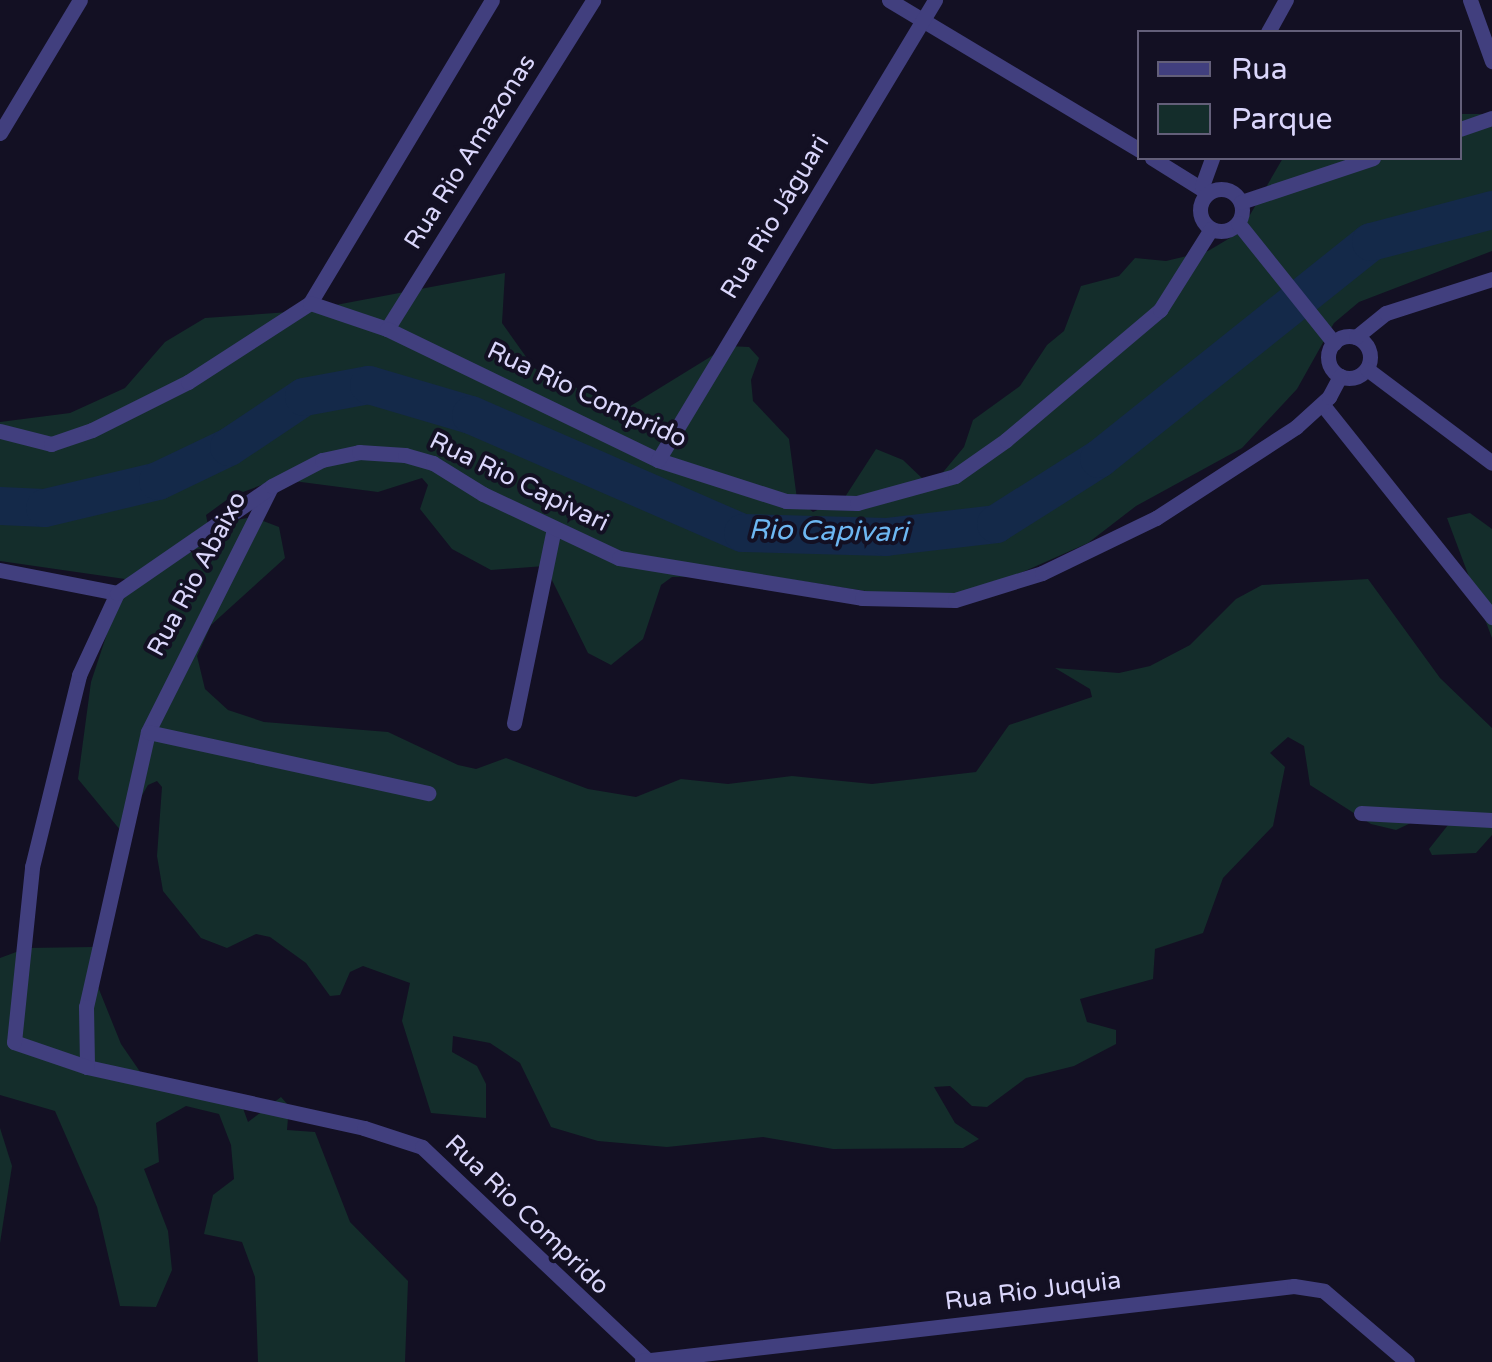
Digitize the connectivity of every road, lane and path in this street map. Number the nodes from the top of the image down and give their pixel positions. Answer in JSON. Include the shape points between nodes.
{"nodes":[{"id":1,"x":80,"y":0,"type":"edge"},
{"id":2,"x":492,"y":0,"type":"edge"},
{"id":3,"x":593,"y":0,"type":"edge"},
{"id":4,"x":889,"y":0,"type":"edge"},
{"id":5,"x":934,"y":0,"type":"edge"},
{"id":6,"x":1286,"y":0,"type":"edge"},
{"id":7,"x":1470,"y":0,"type":"edge"},
{"id":8,"x":922,"y":20,"type":"junction"},
{"id":9,"x":1269,"y":30,"type":"edge"},
{"id":10,"x":1492,"y":61,"type":"edge"},
{"id":11,"x":1492,"y":118,"type":"edge"},
{"id":12,"x":1462,"y":128,"type":"edge"},
{"id":13,"x":0,"y":134,"type":"edge"},
{"id":14,"x":1137,"y":148,"type":"edge"},
{"id":15,"x":1155,"y":160,"type":"edge"},
{"id":16,"x":1212,"y":160,"type":"edge"},
{"id":17,"x":1366,"y":160,"type":"edge"},
{"id":18,"x":1205,"y":190,"type":"junction"},
{"id":19,"x":1241,"y":202,"type":"junction"},
{"id":20,"x":1238,"y":223,"type":"junction"},
{"id":21,"x":1211,"y":229,"type":"junction"},
{"id":22,"x":1492,"y":280,"type":"edge"},
{"id":23,"x":310,"y":303,"type":"junction"},
{"id":24,"x":386,"y":329,"type":"junction"},
{"id":25,"x":1356,"y":337,"type":"junction"},
{"id":26,"x":1334,"y":343,"type":"junction"},
{"id":27,"x":1367,"y":369,"type":"junction"},
{"id":28,"x":1340,"y":376,"type":"junction"},
{"id":29,"x":1322,"y":404,"type":"junction"},
{"id":30,"x":0,"y":432,"type":"edge"},
{"id":31,"x":658,"y":460,"type":"junction"},
{"id":32,"x":1492,"y":462,"type":"edge"},
{"id":33,"x":272,"y":486,"type":"junction"},
{"id":34,"x":554,"y":528,"type":"junction"},
{"id":35,"x":0,"y":570,"type":"edge"},
{"id":36,"x":117,"y":594,"type":"junction"},
{"id":37,"x":1492,"y":617,"type":"edge"},
{"id":38,"x":514,"y":722,"type":"dead end"},
{"id":39,"x":148,"y":732,"type":"junction"},
{"id":40,"x":428,"y":793,"type":"dead end"},
{"id":41,"x":1362,"y":813,"type":"dead end"},
{"id":42,"x":1492,"y":820,"type":"edge"},
{"id":43,"x":87,"y":1066,"type":"junction"},
{"id":44,"x":646,"y":1362,"type":"edge"},
{"id":45,"x":1408,"y":1362,"type":"edge"}],
"edges":[{"from":1,"to":13,"type":"street"},
{"from":2,"to":23,"type":"street"},
{"from":3,"to":24,"type":"street","name":"Rua Rio Amazonas"},
{"from":4,"to":8,"type":"street"},
{"from":5,"to":8,"type":"street","name":"Rua Rio Jáguari"},
{"from":6,"to":9,"type":"street"},
{"from":7,"to":10,"type":"street"},
{"from":8,"to":14,"type":"street"},
{"from":8,"to":31,"type":"street","name":"Rua Rio Jáguari"},
{"from":11,"to":12,"type":"street"},
{"from":15,"to":18,"type":"street"},
{"from":16,"to":18,"type":"street"},
{"from":17,"to":19,"type":"street"},
{"from":18,"to":19,"type":"street","via":[[1227,189]]},
{"from":18,"to":21,"type":"street","via":[[1200,212]]},
{"from":19,"to":20,"type":"street"},
{"from":20,"to":21,"type":"street"},
{"from":20,"to":26,"type":"street"},
{"from":21,"to":31,"type":"street","name":"Rua Rio Comprido","via":[[1160,310],[955,476],[896,496],[819,504],[786,502]]},
{"from":22,"to":25,"type":"street","via":[[1386,314]]},
{"from":23,"to":24,"type":"street","name":"Rua Rio Comprido"},
{"from":23,"to":30,"type":"street","via":[[188,382],[92,430],[51,444]]},
{"from":24,"to":31,"type":"street","name":"Rua Rio Comprido"},
{"from":25,"to":26,"type":"street"},
{"from":25,"to":27,"type":"street","via":[[1369,350]]},
{"from":26,"to":28,"type":"street","via":[[1328,357]]},
{"from":27,"to":28,"type":"street"},
{"from":27,"to":32,"type":"street"},
{"from":28,"to":29,"type":"street","name":"Rua Rio Capivari"},
{"from":29,"to":34,"type":"street","name":"Rua Rio Capivari","via":[[1156,518],[1042,573],[955,600],[862,598],[748,581],[620,558]]},
{"from":29,"to":37,"type":"street"},
{"from":33,"to":34,"type":"street","name":"Rua Rio Capivari","via":[[322,460],[359,452],[405,456],[433,463]]},
{"from":33,"to":36,"type":"street","name":"Rua Rio Abaixo"},
{"from":33,"to":39,"type":"street","name":"Rua Rio Abaixo"},
{"from":34,"to":38,"type":"street"},
{"from":35,"to":36,"type":"street"},
{"from":36,"to":43,"type":"street","via":[[79,676],[62,735],[32,867],[14,1042]]},
{"from":39,"to":40,"type":"street"},
{"from":39,"to":43,"type":"street","name":"Rua Rio Abaixo","via":[[86,1007]]},
{"from":41,"to":42,"type":"street"},
{"from":43,"to":44,"type":"street","name":"Rua Rio Comprido","via":[[422,1147]]},
{"from":44,"to":45,"type":"street","name":"Rua Rio Juquia","via":[[1294,1286],[1324,1291]]}]}
